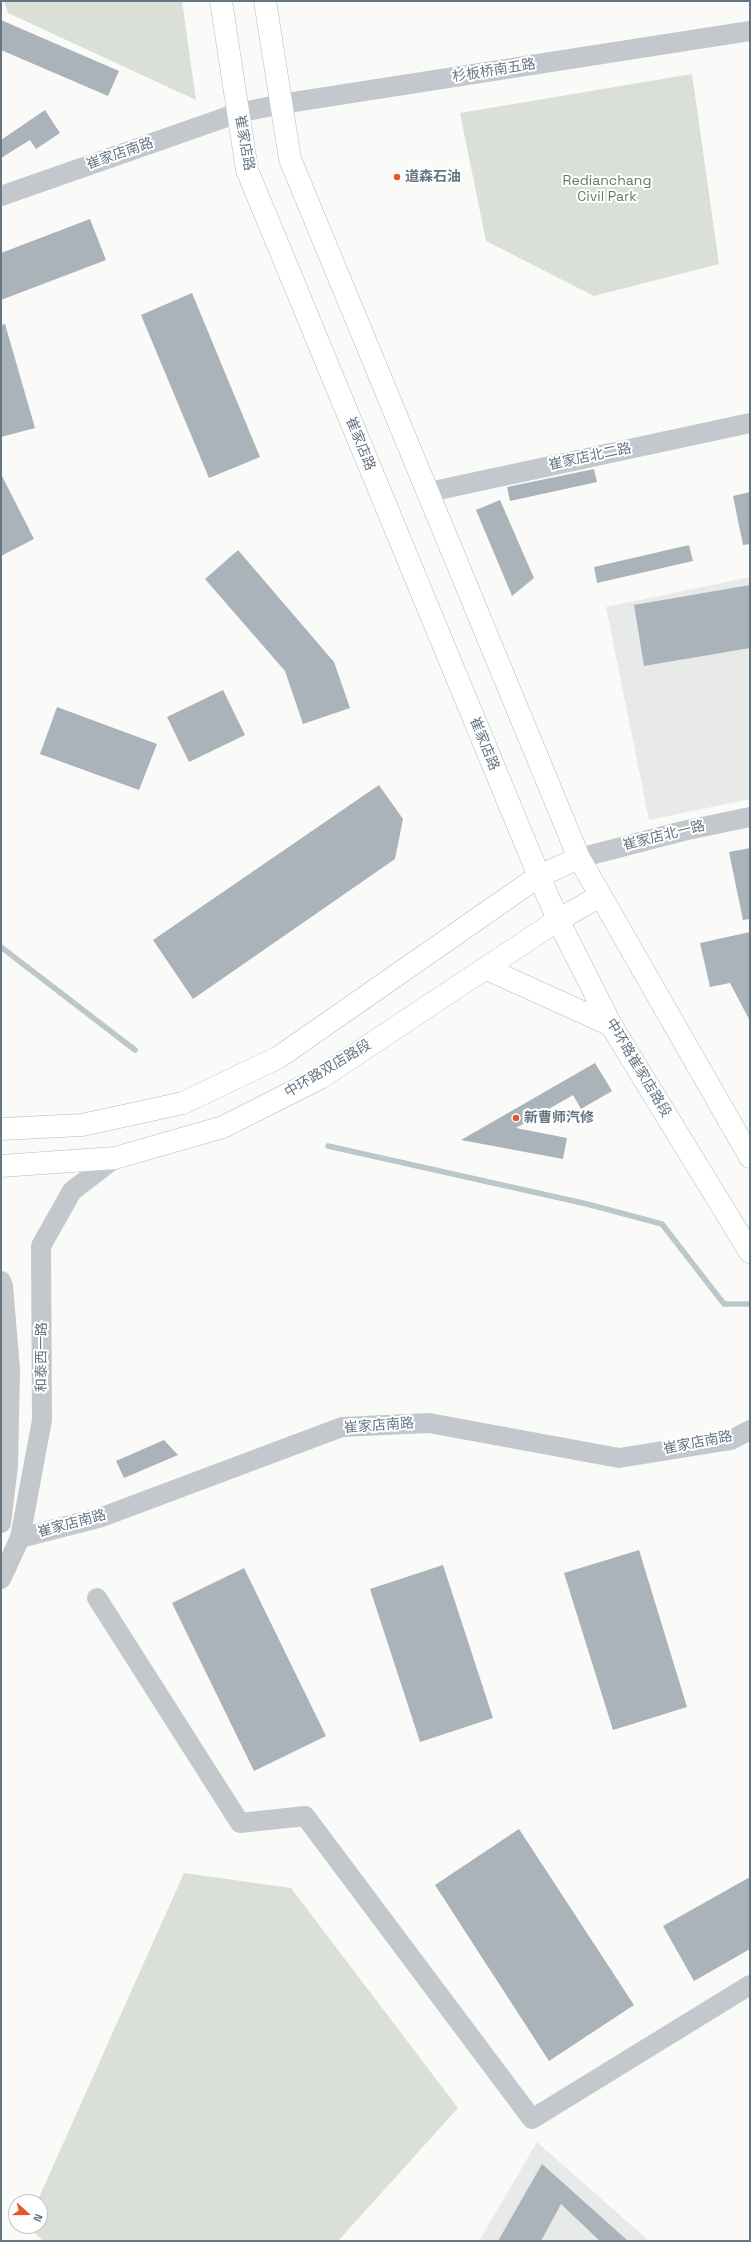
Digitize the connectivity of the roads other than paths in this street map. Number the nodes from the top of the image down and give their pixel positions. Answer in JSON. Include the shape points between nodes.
{"nodes":[{"id":1,"x":221,"y":1,"type":"edge"},
{"id":2,"x":266,"y":1,"type":"edge"},
{"id":3,"x":750,"y":31,"type":"edge"},
{"id":4,"x":281,"y":104,"type":"junction"},
{"id":5,"x":238,"y":113,"type":"junction"},
{"id":6,"x":1,"y":196,"type":"edge"},
{"id":7,"x":750,"y":423,"type":"edge"},
{"id":8,"x":429,"y":492,"type":"junction"},
{"id":9,"x":750,"y":817,"type":"edge"},
{"id":10,"x":579,"y":858,"type":"junction"},
{"id":11,"x":539,"y":876,"type":"junction"},
{"id":12,"x":600,"y":896,"type":"junction"},
{"id":13,"x":558,"y":920,"type":"junction"},
{"id":14,"x":486,"y":969,"type":"junction"},
{"id":15,"x":611,"y":1025,"type":"junction"},
{"id":16,"x":1,"y":1129,"type":"edge"},
{"id":17,"x":743,"y":1132,"type":"edge"},
{"id":18,"x":750,"y":1157,"type":"edge"},
{"id":19,"x":115,"y":1158,"type":"junction"},
{"id":20,"x":1,"y":1166,"type":"edge"},
{"id":21,"x":750,"y":1252,"type":"edge"},
{"id":22,"x":1,"y":1281,"type":"edge"},
{"id":23,"x":750,"y":1430,"type":"edge"},
{"id":24,"x":1,"y":1523,"type":"edge"},
{"id":25,"x":20,"y":1538,"type":"junction"},
{"id":26,"x":1,"y":1579,"type":"edge"},
{"id":27,"x":97,"y":1598,"type":"dead end"},
{"id":28,"x":750,"y":1985,"type":"edge"}],
"edges":[{"from":1,"to":5,"type":"main road","name":"崔家店路"},
{"from":2,"to":4,"type":"main road"},
{"from":3,"to":4,"type":"street","name":"杉板桥南五路"},
{"from":4,"to":5,"type":"street","name":"杉板桥南五路"},
{"from":4,"to":8,"type":"main road","via":[[290,159]]},
{"from":5,"to":6,"type":"street","name":"崔家店南路"},
{"from":5,"to":11,"type":"main road","name":"崔家店路","via":[[247,170]]},
{"from":7,"to":8,"type":"street","name":"崔家店北二路"},
{"from":8,"to":10,"type":"main road"},
{"from":9,"to":10,"type":"street","name":"崔家店北一路","via":[[683,831]]},
{"from":10,"to":11,"type":"main road"},
{"from":10,"to":12,"type":"main road"},
{"from":11,"to":13,"type":"main road","name":"中环路崔家店路段"},
{"from":11,"to":16,"type":"main road","via":[[278,1057],[183,1103],[82,1125]]},
{"from":12,"to":13,"type":"main road","name":"中环路双店路段"},
{"from":12,"to":17,"type":"main road"},
{"from":13,"to":14,"type":"main road","name":"中环路双店路段"},
{"from":13,"to":15,"type":"main road","name":"中环路崔家店路段"},
{"from":14,"to":15,"type":"main road"},
{"from":14,"to":19,"type":"main road","name":"中环路双店路段","via":[[320,1078],[223,1127]]},
{"from":15,"to":21,"type":"main road","name":"中环路崔家店路段"},
{"from":17,"to":18,"type":"main road"},
{"from":19,"to":20,"type":"main road","name":"中环路双店路段"},
{"from":19,"to":25,"type":"street","name":"和泰西一路","via":[[72,1191],[41,1246],[42,1420]]},
{"from":22,"to":24,"type":"street","via":[[10,1369],[8,1466]]},
{"from":23,"to":25,"type":"street","name":"崔家店南路","via":[[731,1440],[619,1458],[429,1423],[342,1427],[102,1516]]},
{"from":25,"to":26,"type":"street","name":"和泰西一路"},
{"from":27,"to":28,"type":"street","via":[[240,1823],[305,1816],[532,2119]]}]}
